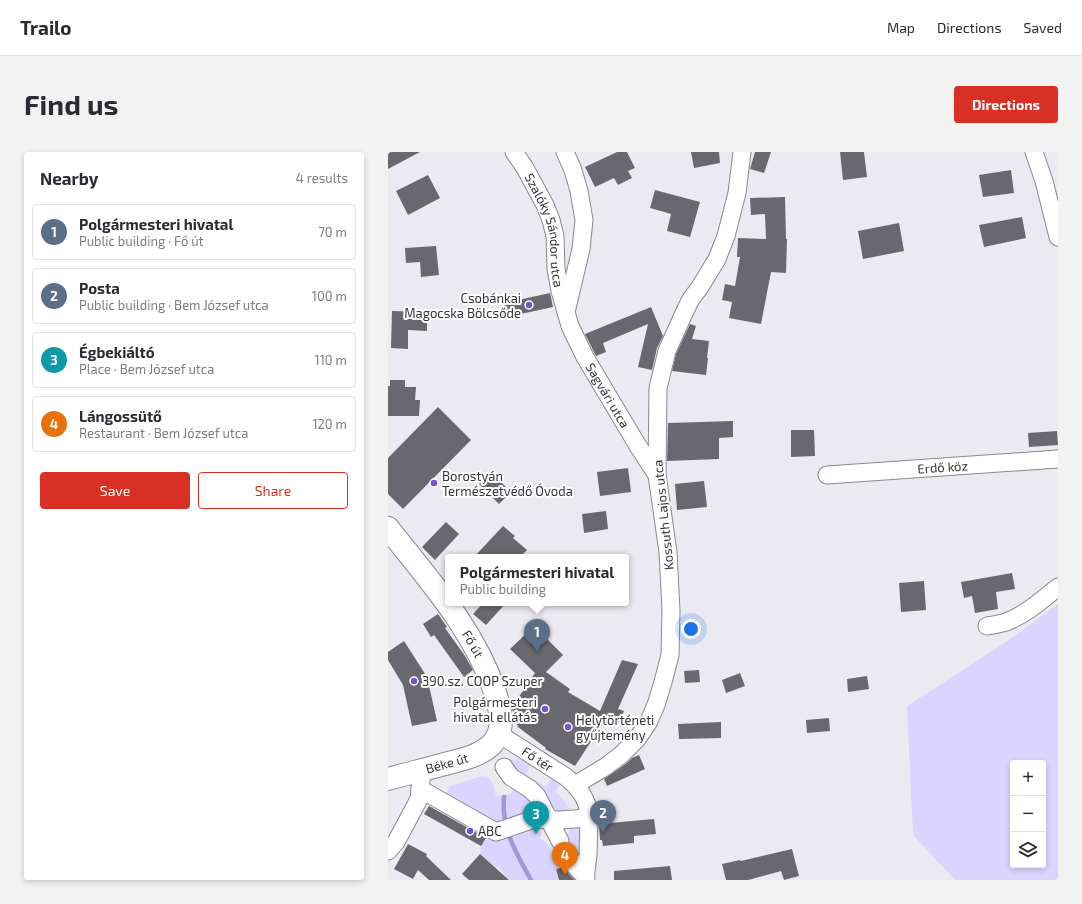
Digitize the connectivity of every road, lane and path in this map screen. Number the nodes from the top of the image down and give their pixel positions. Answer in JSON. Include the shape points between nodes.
{"nodes":[{"id":1,"x":514,"y":152,"type":"edge"},
{"id":2,"x":565,"y":152,"type":"edge"},
{"id":3,"x":742,"y":152,"type":"edge"},
{"id":4,"x":1034,"y":152,"type":"edge"},
{"id":5,"x":1058,"y":237,"type":"edge"},
{"id":6,"x":566,"y":312,"type":"junction"},
{"id":7,"x":1058,"y":458,"type":"edge"},
{"id":8,"x":657,"y":475,"type":"junction"},
{"id":9,"x":827,"y":475,"type":"dead end"},
{"id":10,"x":388,"y":528,"type":"edge"},
{"id":11,"x":1058,"y":587,"type":"edge"},
{"id":12,"x":445,"y":600,"type":"edge"},
{"id":13,"x":449,"y":606,"type":"edge"},
{"id":14,"x":987,"y":626,"type":"dead end"},
{"id":15,"x":499,"y":734,"type":"junction"},
{"id":16,"x":504,"y":767,"type":"dead end"},
{"id":17,"x":388,"y":779,"type":"edge"},
{"id":18,"x":575,"y":785,"type":"junction"},
{"id":19,"x":420,"y":786,"type":"junction"},
{"id":20,"x":590,"y":818,"type":"junction"},
{"id":21,"x":549,"y":820,"type":"junction"},
{"id":22,"x":388,"y":851,"type":"edge"},
{"id":23,"x":586,"y":878,"type":"edge"}],
"edges":[{"from":1,"to":6,"type":"street","name":"Szalóky Sándor utca","via":[[551,220],[555,236],[556,269]]},
{"from":2,"to":6,"type":"street","via":[[579,191],[584,220],[581,249]]},
{"from":3,"to":8,"type":"street","name":"Kossuth Lajos utca","via":[[737,193],[718,258],[691,299],[667,351],[658,388]]},
{"from":4,"to":5,"type":"street"},
{"from":6,"to":8,"type":"street","name":"Sagvári utca","via":[[585,356]]},
{"from":7,"to":9,"type":"street","name":"Erdő köz"},
{"from":8,"to":18,"type":"street","name":"Kossuth Lajos utca","via":[[668,552],[671,611],[670,655],[663,682],[656,705],[637,739],[621,755]]},
{"from":10,"to":12,"type":"main road","name":"Fő út"},
{"from":11,"to":14,"type":"street","via":[[1018,616],[1004,623]]},
{"from":13,"to":15,"type":"main road","name":"Fő út","via":[[469,635],[489,674],[502,722]]},
{"from":15,"to":18,"type":"street","name":"Fő tér"},
{"from":15,"to":19,"type":"main road","name":"Béke út","via":[[483,752],[463,759]]},
{"from":16,"to":21,"type":"street","via":[[511,777],[533,791]]},
{"from":17,"to":19,"type":"main road","name":"Béke út"},
{"from":18,"to":20,"type":"street","name":"Fő tér","via":[[586,801]]},
{"from":19,"to":21,"type":"street","via":[[496,832],[534,819]]},
{"from":19,"to":22,"type":"street","via":[[396,842]]},
{"from":20,"to":21,"type":"street"},
{"from":20,"to":23,"type":"street","name":"Fő tér"},
{"from":21,"to":23,"type":"street","via":[[575,866]]}]}
